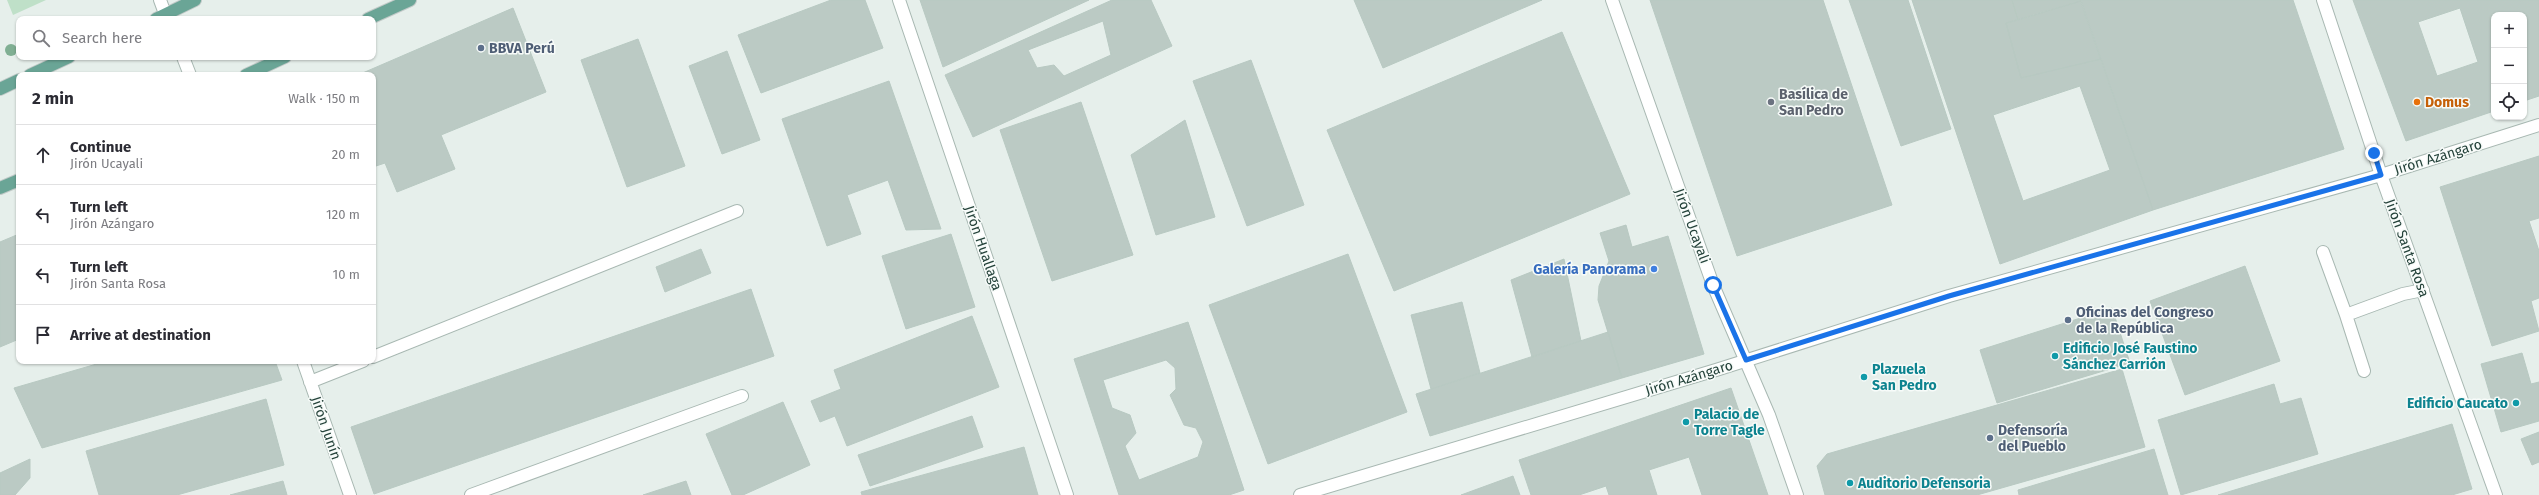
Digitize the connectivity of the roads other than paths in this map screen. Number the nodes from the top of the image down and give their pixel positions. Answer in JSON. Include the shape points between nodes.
{"nodes":[{"id":1,"x":160,"y":0,"type":"edge"},
{"id":2,"x":195,"y":0,"type":"edge"},
{"id":3,"x":410,"y":0,"type":"edge"},
{"id":4,"x":899,"y":0,"type":"edge"},
{"id":5,"x":1612,"y":0,"type":"edge"},
{"id":6,"x":2323,"y":0,"type":"edge"},
{"id":7,"x":163,"y":16,"type":"edge"},
{"id":8,"x":167,"y":16,"type":"edge"},
{"id":9,"x":375,"y":16,"type":"edge"},
{"id":10,"x":62,"y":60,"type":"edge"},
{"id":11,"x":184,"y":60,"type":"edge"},
{"id":12,"x":278,"y":60,"type":"edge"},
{"id":13,"x":36,"y":72,"type":"edge"},
{"id":14,"x":189,"y":72,"type":"edge"},
{"id":15,"x":252,"y":72,"type":"edge"},
{"id":16,"x":16,"y":81,"type":"edge"},
{"id":17,"x":0,"y":89,"type":"edge"},
{"id":18,"x":2539,"y":125,"type":"edge"},
{"id":19,"x":2381,"y":175,"type":"junction"},
{"id":20,"x":16,"y":181,"type":"edge"},
{"id":21,"x":0,"y":188,"type":"edge"},
{"id":22,"x":737,"y":211,"type":"dead end"},
{"id":23,"x":2323,"y":252,"type":"dead end"},
{"id":24,"x":2423,"y":290,"type":"junction"},
{"id":25,"x":2346,"y":315,"type":"junction"},
{"id":26,"x":376,"y":356,"type":"edge"},
{"id":27,"x":1746,"y":360,"type":"junction"},
{"id":28,"x":304,"y":364,"type":"edge"},
{"id":29,"x":354,"y":364,"type":"edge"},
{"id":30,"x":2364,"y":371,"type":"dead end"},
{"id":31,"x":310,"y":382,"type":"junction"},
{"id":32,"x":742,"y":396,"type":"dead end"},
{"id":33,"x":350,"y":495,"type":"edge"},
{"id":34,"x":471,"y":495,"type":"edge"},
{"id":35,"x":1067,"y":495,"type":"edge"},
{"id":36,"x":1300,"y":495,"type":"edge"},
{"id":37,"x":1797,"y":495,"type":"edge"},
{"id":38,"x":2496,"y":495,"type":"edge"}],
"edges":[{"from":1,"to":7,"type":"street"},
{"from":2,"to":8,"type":"main road"},
{"from":3,"to":9,"type":"main road"},
{"from":4,"to":35,"type":"street","name":"Jirón Huallaga"},
{"from":5,"to":27,"type":"street","name":"Jirón Ucayali","via":[[1713,285]]},
{"from":6,"to":19,"type":"street","name":"Jirón Santa Rosa"},
{"from":10,"to":13,"type":"main road"},
{"from":11,"to":14,"type":"street"},
{"from":12,"to":15,"type":"main road"},
{"from":16,"to":17,"type":"main road"},
{"from":18,"to":19,"type":"street","name":"Jirón Azángaro"},
{"from":19,"to":24,"type":"street","name":"Jirón Santa Rosa"},
{"from":19,"to":27,"type":"street","name":"Jirón Azángaro","via":[[1949,296]]},
{"from":20,"to":21,"type":"main road"},
{"from":22,"to":26,"type":"street"},
{"from":23,"to":25,"type":"street"},
{"from":24,"to":25,"type":"street","via":[[2403,294]]},
{"from":24,"to":38,"type":"street","name":"Jirón Santa Rosa"},
{"from":25,"to":30,"type":"street"},
{"from":27,"to":36,"type":"street","name":"Jirón Azángaro"},
{"from":27,"to":37,"type":"street","name":"Jirón Ucayali","via":[[1770,415]]},
{"from":28,"to":31,"type":"street","name":"Jirón Junín"},
{"from":29,"to":31,"type":"street"},
{"from":31,"to":33,"type":"street","name":"Jirón Junín"},
{"from":32,"to":34,"type":"street"}]}
